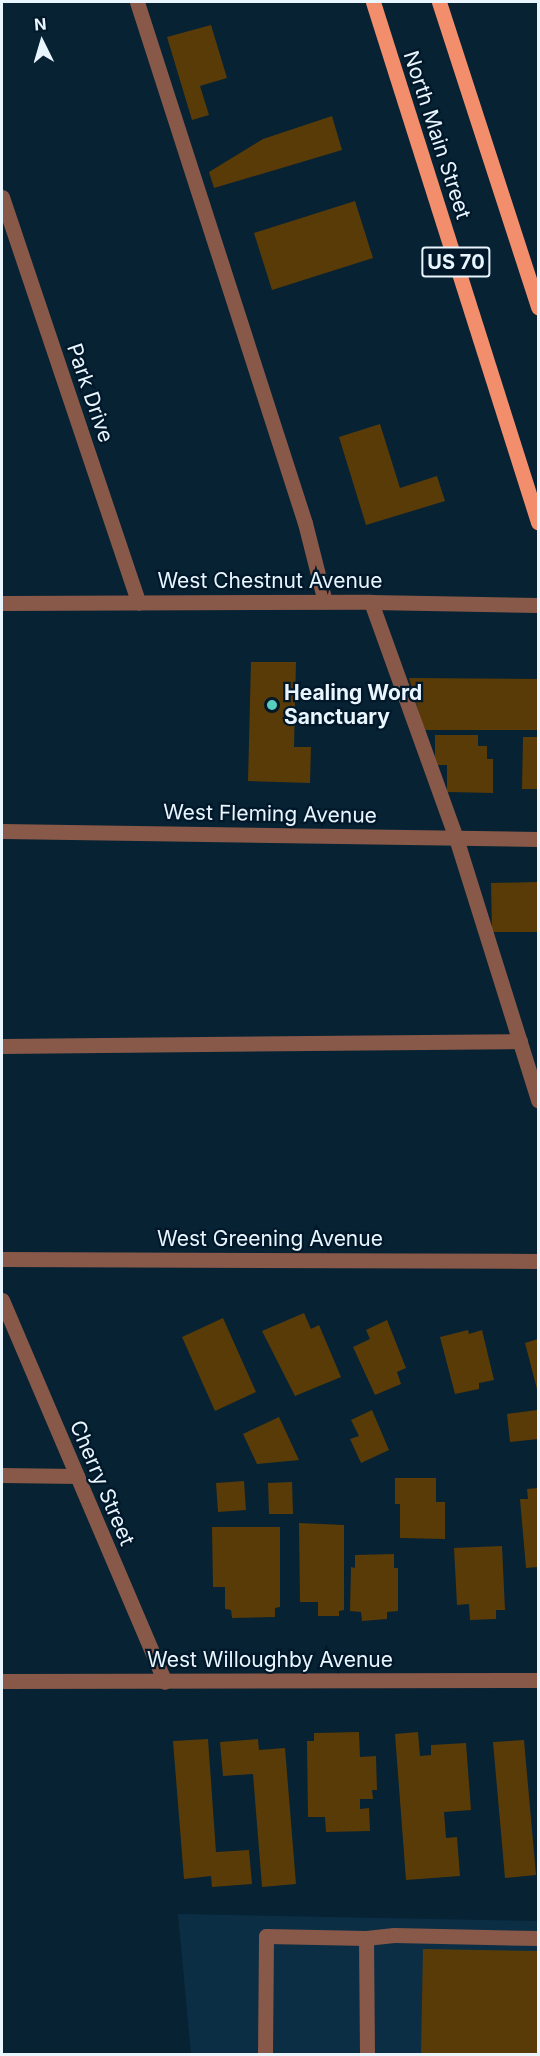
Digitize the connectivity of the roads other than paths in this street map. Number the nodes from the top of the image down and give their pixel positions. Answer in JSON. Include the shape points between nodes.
{"nodes":[{"id":1,"x":137,"y":2,"type":"edge"},
{"id":2,"x":373,"y":2,"type":"edge"},
{"id":3,"x":439,"y":2,"type":"edge"},
{"id":4,"x":2,"y":197,"type":"edge"},
{"id":5,"x":538,"y":307,"type":"edge"},
{"id":6,"x":538,"y":522,"type":"edge"},
{"id":7,"x":325,"y":602,"type":"junction"},
{"id":8,"x":371,"y":602,"type":"junction"},
{"id":9,"x":2,"y":603,"type":"edge"},
{"id":10,"x":139,"y":603,"type":"junction"},
{"id":11,"x":538,"y":605,"type":"edge"},
{"id":12,"x":2,"y":831,"type":"edge"},
{"id":13,"x":456,"y":838,"type":"junction"},
{"id":14,"x":538,"y":839,"type":"edge"},
{"id":15,"x":520,"y":1041,"type":"junction"},
{"id":16,"x":2,"y":1046,"type":"edge"},
{"id":17,"x":538,"y":1100,"type":"edge"},
{"id":18,"x":2,"y":1259,"type":"edge"},
{"id":19,"x":538,"y":1261,"type":"edge"},
{"id":20,"x":2,"y":1299,"type":"edge"},
{"id":21,"x":2,"y":1475,"type":"edge"},
{"id":22,"x":77,"y":1476,"type":"junction"},
{"id":23,"x":538,"y":1680,"type":"edge"},
{"id":24,"x":2,"y":1681,"type":"edge"},
{"id":25,"x":165,"y":1682,"type":"junction"},
{"id":26,"x":366,"y":1938,"type":"junction"},
{"id":27,"x":538,"y":1938,"type":"edge"},
{"id":28,"x":266,"y":2055,"type":"edge"},
{"id":29,"x":367,"y":2055,"type":"edge"}],
"edges":[{"from":1,"to":7,"type":"street","via":[[305,523]]},
{"from":2,"to":6,"type":"main road","name":"North Main Street","number":"US 70"},
{"from":3,"to":5,"type":"main road","name":"North Main Street","number":"US 70"},
{"from":4,"to":10,"type":"street","name":"Park Drive"},
{"from":7,"to":8,"type":"street","name":"West Chestnut Avenue"},
{"from":7,"to":10,"type":"street","name":"West Chestnut Avenue"},
{"from":8,"to":11,"type":"street","name":"West Chestnut Avenue"},
{"from":8,"to":13,"type":"street"},
{"from":9,"to":10,"type":"street","name":"West Chestnut Avenue"},
{"from":12,"to":13,"type":"street","name":"West Fleming Avenue"},
{"from":13,"to":14,"type":"street","name":"West Fleming Avenue"},
{"from":13,"to":15,"type":"street"},
{"from":15,"to":16,"type":"street"},
{"from":15,"to":17,"type":"street"},
{"from":18,"to":19,"type":"street","name":"West Greening Avenue"},
{"from":20,"to":22,"type":"street","name":"Cherry Street"},
{"from":21,"to":22,"type":"street"},
{"from":22,"to":25,"type":"street","name":"Cherry Street"},
{"from":23,"to":25,"type":"street","name":"West Willoughby Avenue"},
{"from":24,"to":25,"type":"street","name":"West Willoughby Avenue"},
{"from":26,"to":27,"type":"street"},
{"from":26,"to":28,"type":"street","via":[[266,1936]]},
{"from":26,"to":29,"type":"street"}]}
